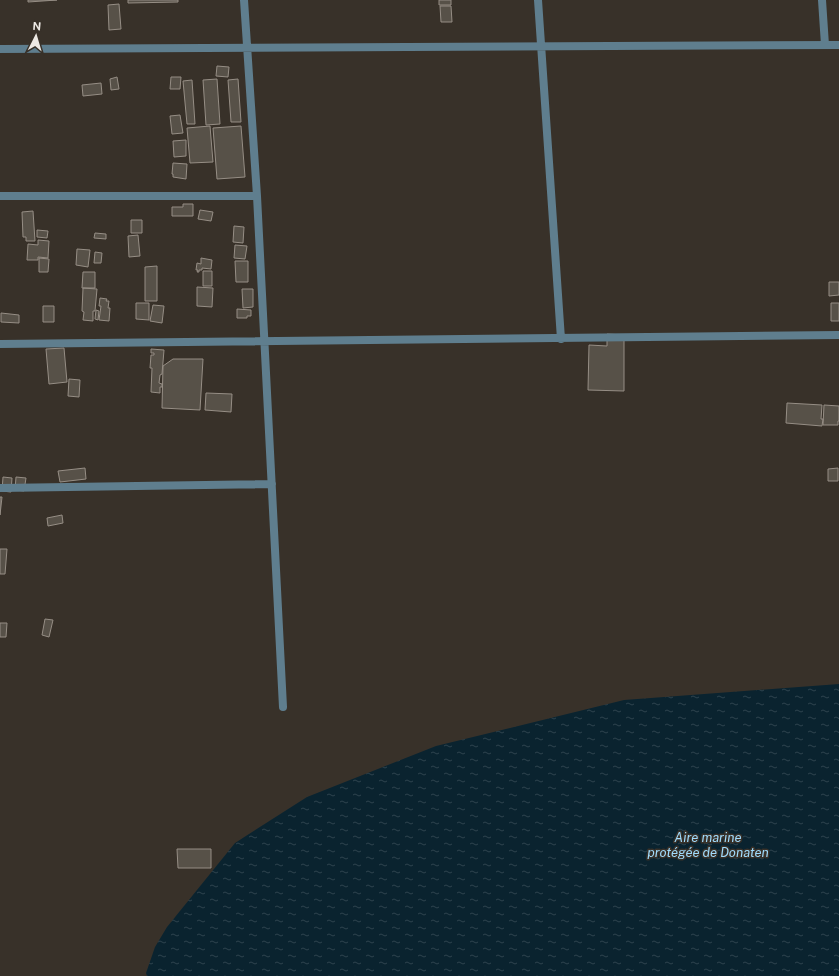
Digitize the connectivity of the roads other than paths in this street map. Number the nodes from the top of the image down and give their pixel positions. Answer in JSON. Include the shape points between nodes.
{"nodes":[{"id":1,"x":244,"y":0,"type":"edge"},
{"id":2,"x":538,"y":0,"type":"edge"},
{"id":3,"x":822,"y":0,"type":"edge"},
{"id":4,"x":825,"y":45,"type":"junction"},
{"id":5,"x":839,"y":45,"type":"edge"},
{"id":6,"x":541,"y":47,"type":"junction"},
{"id":7,"x":248,"y":48,"type":"junction"},
{"id":8,"x":0,"y":49,"type":"edge"},
{"id":9,"x":0,"y":196,"type":"edge"},
{"id":10,"x":257,"y":196,"type":"junction"},
{"id":11,"x":839,"y":336,"type":"edge"},
{"id":12,"x":561,"y":338,"type":"junction"},
{"id":13,"x":264,"y":341,"type":"junction"},
{"id":14,"x":0,"y":344,"type":"edge"},
{"id":15,"x":272,"y":484,"type":"junction"},
{"id":16,"x":0,"y":488,"type":"edge"},
{"id":17,"x":283,"y":707,"type":"dead end"}],
"edges":[{"from":1,"to":7,"type":"street"},
{"from":2,"to":6,"type":"street"},
{"from":3,"to":4,"type":"street"},
{"from":4,"to":5,"type":"street"},
{"from":4,"to":6,"type":"street"},
{"from":6,"to":7,"type":"street"},
{"from":6,"to":12,"type":"street"},
{"from":7,"to":8,"type":"street"},
{"from":7,"to":10,"type":"street"},
{"from":9,"to":10,"type":"street"},
{"from":10,"to":13,"type":"street"},
{"from":11,"to":12,"type":"street"},
{"from":12,"to":13,"type":"street"},
{"from":13,"to":14,"type":"street"},
{"from":13,"to":15,"type":"street"},
{"from":15,"to":16,"type":"street"},
{"from":15,"to":17,"type":"street"}]}
